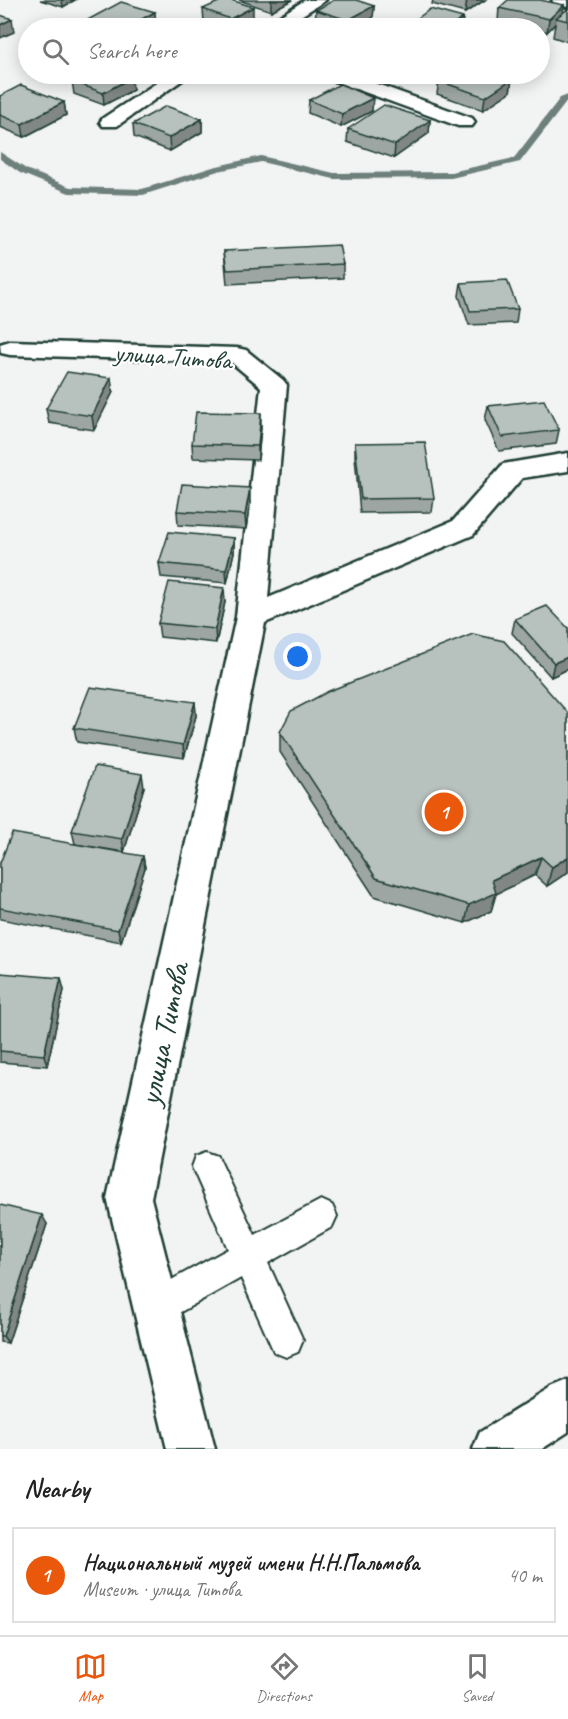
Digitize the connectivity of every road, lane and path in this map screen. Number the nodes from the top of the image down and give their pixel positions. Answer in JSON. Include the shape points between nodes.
{"nodes":[{"id":1,"x":317,"y":0,"type":"edge"},
{"id":2,"x":561,"y":0,"type":"edge"},
{"id":3,"x":568,"y":2,"type":"edge"},
{"id":4,"x":287,"y":18,"type":"edge"},
{"id":5,"x":167,"y":84,"type":"edge"},
{"id":6,"x":360,"y":84,"type":"edge"},
{"id":7,"x":110,"y":122,"type":"dead end"},
{"id":8,"x":465,"y":122,"type":"dead end"},
{"id":9,"x":10,"y":348,"type":"dead end"},
{"id":10,"x":568,"y":462,"type":"edge"},
{"id":11,"x":251,"y":617,"type":"junction"},
{"id":12,"x":207,"y":1167,"type":"dead end"},
{"id":13,"x":321,"y":1216,"type":"dead end"},
{"id":14,"x":246,"y":1257,"type":"junction"},
{"id":15,"x":156,"y":1306,"type":"junction"},
{"id":16,"x":286,"y":1340,"type":"dead end"},
{"id":17,"x":568,"y":1405,"type":"edge"},
{"id":18,"x":191,"y":1449,"type":"edge"},
{"id":19,"x":496,"y":1449,"type":"edge"}],
"edges":[{"from":1,"to":4,"type":"street"},
{"from":2,"to":3,"type":"street"},
{"from":5,"to":7,"type":"street"},
{"from":6,"to":8,"type":"street"},
{"from":9,"to":11,"type":"street","name":"улица Титова","via":[[237,355],[274,385]]},
{"from":10,"to":11,"type":"street","via":[[513,470],[462,528]]},
{"from":11,"to":15,"type":"street","name":"улица Титова","via":[[129,1198]]},
{"from":12,"to":14,"type":"lane"},
{"from":13,"to":14,"type":"lane"},
{"from":14,"to":15,"type":"lane"},
{"from":14,"to":16,"type":"lane"},
{"from":15,"to":18,"type":"street","name":"улица Титова"},
{"from":17,"to":19,"type":"street"}]}
